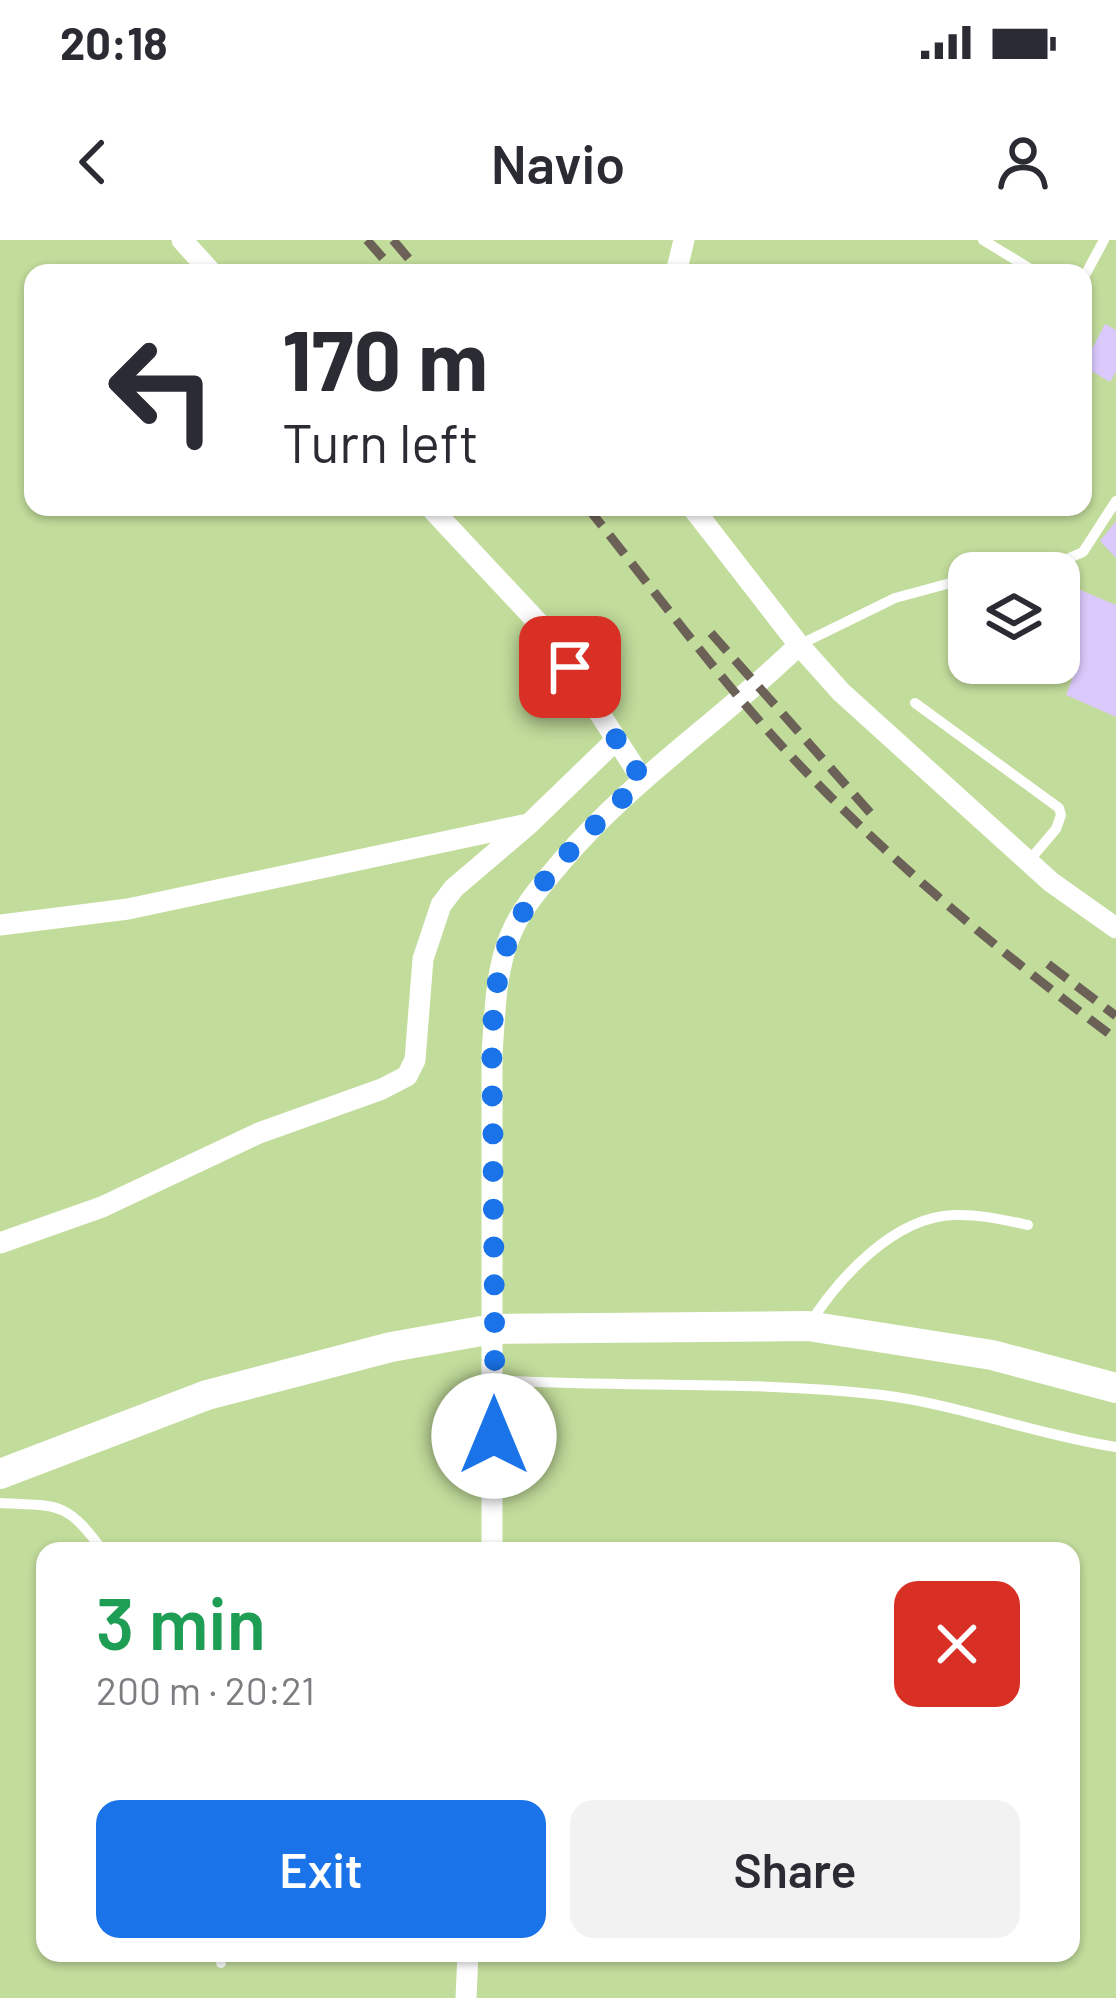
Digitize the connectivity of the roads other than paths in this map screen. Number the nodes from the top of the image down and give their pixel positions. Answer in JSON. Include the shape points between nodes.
{"nodes":[{"id":1,"x":182,"y":240,"type":"edge"},
{"id":2,"x":983,"y":240,"type":"edge"},
{"id":3,"x":204,"y":264,"type":"edge"},
{"id":4,"x":1022,"y":264,"type":"edge"},
{"id":5,"x":1116,"y":501,"type":"edge"},
{"id":6,"x":438,"y":516,"type":"edge"},
{"id":7,"x":699,"y":516,"type":"edge"},
{"id":8,"x":1080,"y":552,"type":"edge"},
{"id":9,"x":948,"y":584,"type":"edge"},
{"id":10,"x":799,"y":645,"type":"junction"},
{"id":11,"x":915,"y":703,"type":"dead end"},
{"id":12,"x":616,"y":740,"type":"junction"},
{"id":13,"x":642,"y":779,"type":"junction"},
{"id":14,"x":529,"y":824,"type":"junction"},
{"id":15,"x":1028,"y":862,"type":"junction"},
{"id":16,"x":0,"y":925,"type":"edge"},
{"id":17,"x":1116,"y":928,"type":"edge"},
{"id":18,"x":1028,"y":1225,"type":"dead end"},
{"id":19,"x":0,"y":1243,"type":"edge"},
{"id":20,"x":808,"y":1326,"type":"junction"},
{"id":21,"x":494,"y":1329,"type":"junction"},
{"id":22,"x":494,"y":1380,"type":"junction"},
{"id":23,"x":1116,"y":1388,"type":"edge"},
{"id":24,"x":1116,"y":1448,"type":"edge"},
{"id":25,"x":0,"y":1474,"type":"edge"},
{"id":26,"x":0,"y":1503,"type":"edge"},
{"id":27,"x":96,"y":1542,"type":"edge"},
{"id":28,"x":492,"y":1542,"type":"edge"},
{"id":29,"x":468,"y":1962,"type":"edge"},
{"id":30,"x":466,"y":1998,"type":"edge"}],
"edges":[{"from":1,"to":3,"type":"street"},
{"from":2,"to":4,"type":"lane"},
{"from":5,"to":8,"type":"lane"},
{"from":6,"to":12,"type":"street","via":[[546,631]]},
{"from":7,"to":10,"type":"street"},
{"from":9,"to":10,"type":"lane","via":[[895,598]]},
{"from":10,"to":13,"type":"street"},
{"from":10,"to":15,"type":"street"},
{"from":11,"to":15,"type":"lane","via":[[1059,808],[1056,829]]},
{"from":12,"to":13,"type":"street"},
{"from":12,"to":14,"type":"street"},
{"from":13,"to":21,"type":"street","via":[[540,887],[510,937],[492,1054]]},
{"from":14,"to":16,"type":"street","via":[[128,909]]},
{"from":14,"to":19,"type":"street","via":[[441,905],[422,959],[407,1076]]},
{"from":15,"to":17,"type":"street"},
{"from":18,"to":20,"type":"lane","via":[[988,1216],[923,1221],[859,1263]]},
{"from":20,"to":21,"type":"street"},
{"from":20,"to":23,"type":"street","via":[[992,1355]]},
{"from":21,"to":22,"type":"street"},
{"from":21,"to":25,"type":"street","via":[[207,1395]]},
{"from":22,"to":24,"type":"lane","via":[[886,1396]]},
{"from":22,"to":28,"type":"street"},
{"from":26,"to":27,"type":"lane","via":[[60,1508]]},
{"from":29,"to":30,"type":"street"}]}
